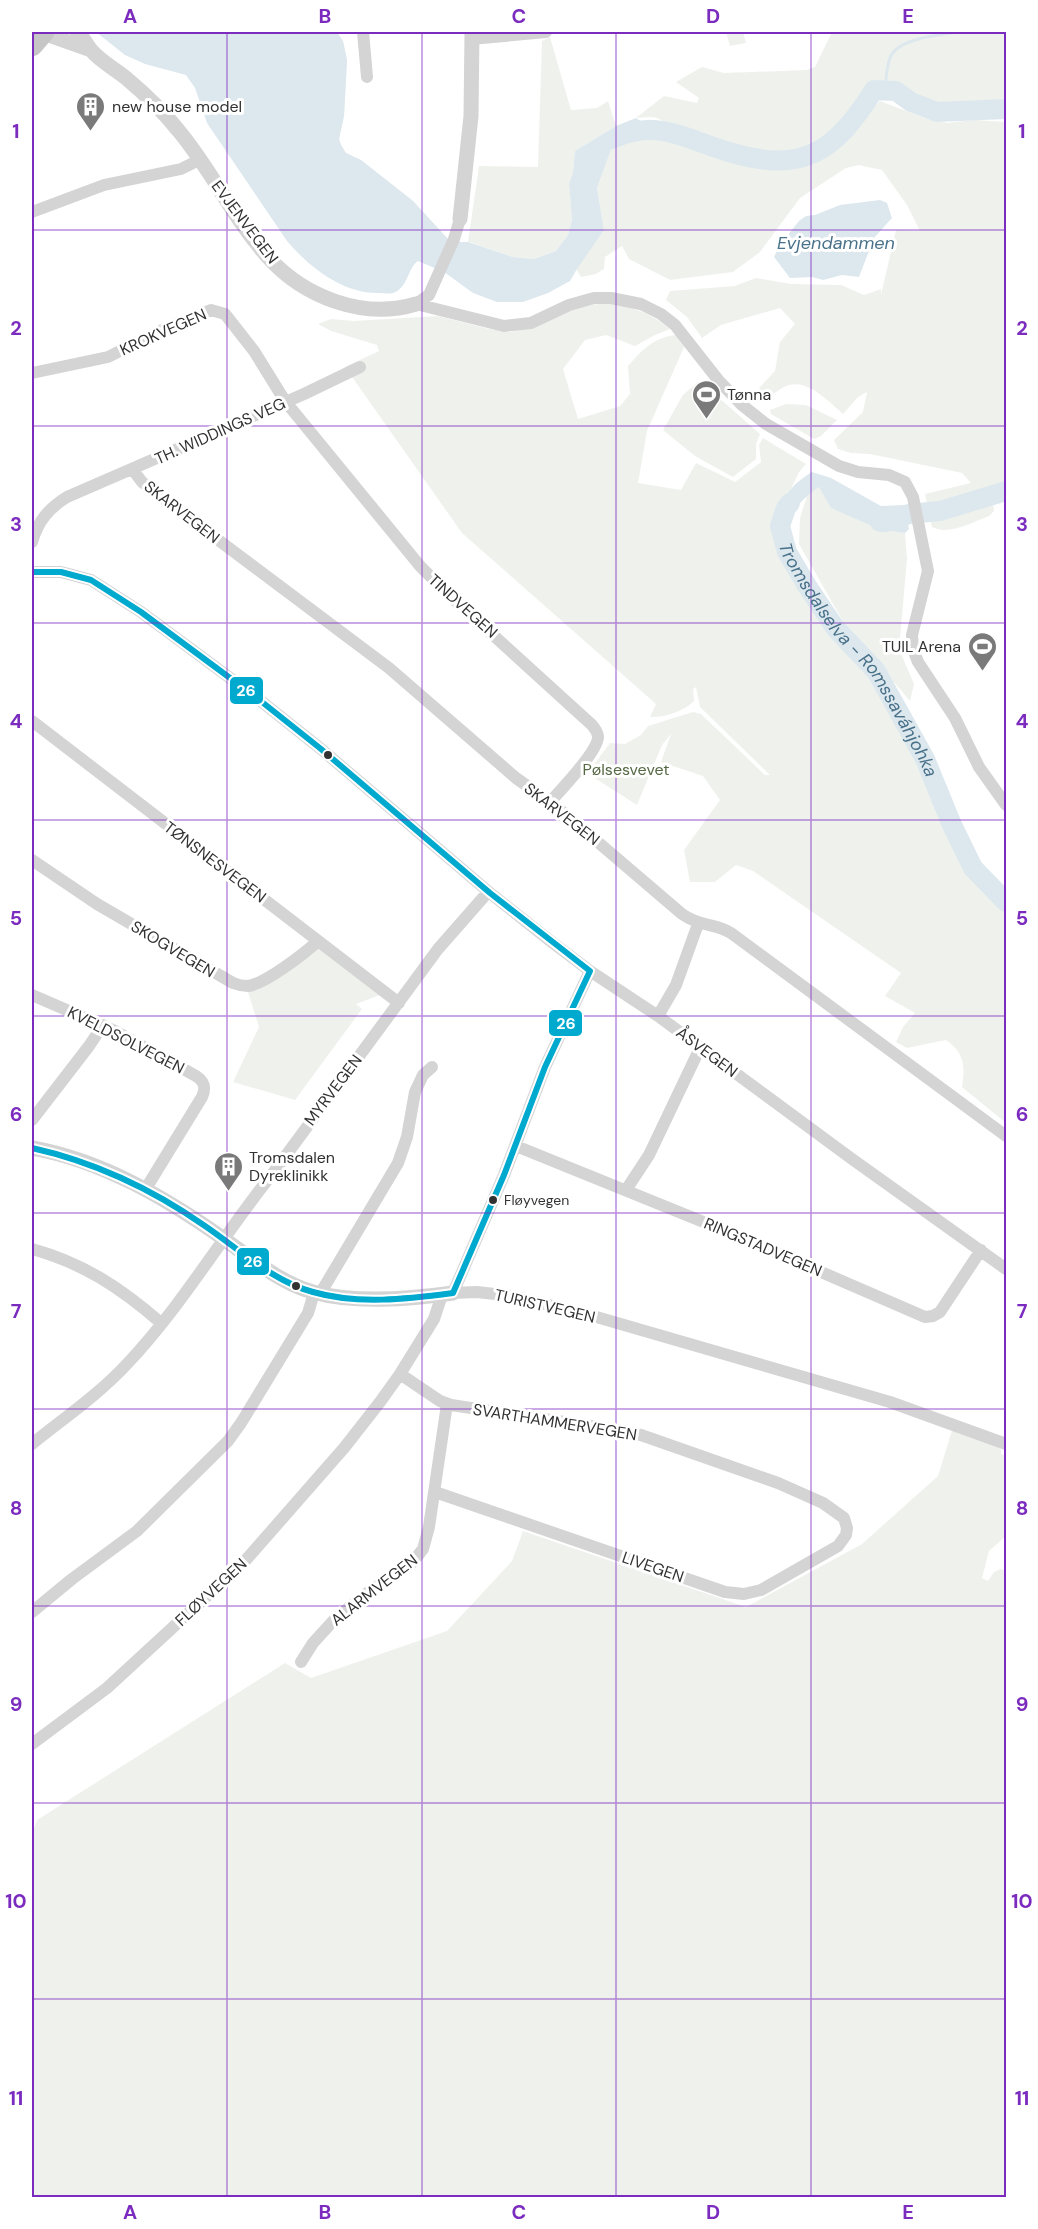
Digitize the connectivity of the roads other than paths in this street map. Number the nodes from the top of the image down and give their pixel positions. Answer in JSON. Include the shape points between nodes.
{"nodes":[{"id":1,"x":77,"y":32,"type":"edge"},
{"id":2,"x":363,"y":32,"type":"edge"},
{"id":3,"x":546,"y":32,"type":"edge"},
{"id":4,"x":472,"y":35,"type":"edge"},
{"id":5,"x":39,"y":37,"type":"edge"},
{"id":6,"x":91,"y":50,"type":"junction"},
{"id":7,"x":367,"y":78,"type":"dead end"},
{"id":8,"x":199,"y":160,"type":"junction"},
{"id":9,"x":32,"y":212,"type":"edge"},
{"id":10,"x":460,"y":219,"type":"joint"},
{"id":11,"x":416,"y":304,"type":"junction"},
{"id":12,"x":360,"y":367,"type":"dead end"},
{"id":13,"x":32,"y":373,"type":"edge"},
{"id":14,"x":285,"y":402,"type":"junction"},
{"id":15,"x":133,"y":470,"type":"junction"},
{"id":16,"x":32,"y":542,"type":"edge"},
{"id":17,"x":32,"y":572,"type":"edge"},
{"id":18,"x":32,"y":721,"type":"edge"},
{"id":19,"x":550,"y":802,"type":"junction"},
{"id":20,"x":1006,"y":806,"type":"edge"},
{"id":21,"x":32,"y":860,"type":"edge"},
{"id":22,"x":488,"y":892,"type":"junction"},
{"id":23,"x":698,"y":924,"type":"junction"},
{"id":24,"x":318,"y":941,"type":"junction"},
{"id":25,"x":590,"y":970,"type":"junction"},
{"id":26,"x":32,"y":995,"type":"edge"},
{"id":27,"x":399,"y":1003,"type":"junction"},
{"id":28,"x":658,"y":1016,"type":"junction"},
{"id":29,"x":103,"y":1025,"type":"junction"},
{"id":30,"x":700,"y":1048,"type":"junction"},
{"id":31,"x":432,"y":1067,"type":"dead end"},
{"id":32,"x":32,"y":1120,"type":"edge"},
{"id":33,"x":1006,"y":1136,"type":"edge"},
{"id":34,"x":516,"y":1146,"type":"junction"},
{"id":35,"x":32,"y":1148,"type":"edge"},
{"id":36,"x":626,"y":1190,"type":"junction"},
{"id":37,"x":145,"y":1191,"type":"junction"},
{"id":38,"x":225,"y":1239,"type":"junction"},
{"id":39,"x":32,"y":1249,"type":"edge"},
{"id":40,"x":981,"y":1250,"type":"junction"},
{"id":41,"x":1006,"y":1269,"type":"edge"},
{"id":42,"x":317,"y":1293,"type":"junction"},
{"id":43,"x":447,"y":1294,"type":"junction"},
{"id":44,"x":161,"y":1323,"type":"junction"},
{"id":45,"x":400,"y":1374,"type":"junction"},
{"id":46,"x":447,"y":1404,"type":"junction"},
{"id":47,"x":32,"y":1444,"type":"edge"},
{"id":48,"x":1006,"y":1444,"type":"edge"},
{"id":49,"x":435,"y":1492,"type":"junction"},
{"id":50,"x":845,"y":1520,"type":"joint"},
{"id":51,"x":32,"y":1612,"type":"edge"},
{"id":52,"x":301,"y":1662,"type":"dead end"},
{"id":53,"x":32,"y":1744,"type":"edge"}],
"edges":[{"from":1,"to":6,"type":"street","name":"EVJENVEGEN"},
{"from":2,"to":7,"type":"street"},
{"from":3,"to":4,"type":"street"},
{"from":4,"to":10,"type":"street","via":[[471,116]]},
{"from":5,"to":6,"type":"street","name":"EVJENVEGEN"},
{"from":6,"to":8,"type":"street","name":"EVJENVEGEN","via":[[154,103]]},
{"from":8,"to":9,"type":"street","via":[[181,169],[104,185]]},
{"from":8,"to":11,"type":"street","name":"EVJENVEGEN","via":[[263,251],[300,283],[351,307],[380,310]]},
{"from":10,"to":11,"type":"street","via":[[429,295]]},
{"from":11,"to":20,"type":"street","via":[[504,326],[531,322],[594,298],[641,304],[675,325],[719,381],[766,424],[839,466],[902,480],[912,496],[928,571],[912,635],[913,649],[955,718],[978,767]]},
{"from":12,"to":14,"type":"street","name":"TH. WIDDINGS VEG"},
{"from":13,"to":14,"type":"street","name":"KROKVEGEN","via":[[108,357],[176,324],[216,310],[235,325]]},
{"from":14,"to":15,"type":"street","name":"TH. WIDDINGS VEG"},
{"from":14,"to":19,"type":"street","name":"TINDVEGEN","via":[[430,576],[598,733],[597,744]]},
{"from":15,"to":16,"type":"street","name":"TH. WIDDINGS VEG","via":[[59,502],[39,522]]},
{"from":15,"to":19,"type":"street","name":"SKARVEGEN","via":[[142,482],[371,653],[516,778]]},
{"from":17,"to":22,"type":"street","name":"ÅSVEGEN","via":[[64,573],[91,580],[141,612],[321,749]]},
{"from":18,"to":24,"type":"street","name":"TØNSNESVEGEN"},
{"from":19,"to":23,"type":"street","name":"SKARVEGEN"},
{"from":21,"to":24,"type":"street","name":"SKOGVEGEN","via":[[97,904],[233,984],[249,986],[258,982],[300,957]]},
{"from":22,"to":25,"type":"street","name":"ÅSVEGEN"},
{"from":22,"to":27,"type":"street","name":"MYRVEGEN","via":[[438,949]]},
{"from":23,"to":28,"type":"street","via":[[679,977]]},
{"from":23,"to":33,"type":"street","name":"SKARVEGEN","via":[[731,933]]},
{"from":24,"to":27,"type":"street","name":"TØNSNESVEGEN"},
{"from":25,"to":28,"type":"street","name":"ÅSVEGEN"},
{"from":25,"to":34,"type":"street","name":"FLØYVEGEN","via":[[545,1067]]},
{"from":26,"to":29,"type":"street","name":"KVELDSOLVEGEN"},
{"from":27,"to":38,"type":"street","name":"MYRVEGEN"},
{"from":28,"to":30,"type":"street","name":"ÅSVEGEN"},
{"from":29,"to":32,"type":"street"},
{"from":29,"to":37,"type":"street","name":"KVELDSOLVEGEN","via":[[204,1084],[197,1106]]},
{"from":30,"to":36,"type":"street","via":[[649,1155]]},
{"from":30,"to":40,"type":"street","name":"ÅSVEGEN"},
{"from":31,"to":42,"type":"street","via":[[415,1092],[398,1163]]},
{"from":34,"to":36,"type":"street","name":"RINGSTADVEGEN"},
{"from":34,"to":43,"type":"street","name":"FLØYVEGEN"},
{"from":35,"to":37,"type":"street","name":"TURISTVEGEN","via":[[90,1164]]},
{"from":36,"to":40,"type":"street","name":"RINGSTADVEGEN","via":[[928,1317],[940,1312]]},
{"from":37,"to":38,"type":"street","name":"TURISTVEGEN"},
{"from":38,"to":42,"type":"street","name":"TURISTVEGEN","via":[[277,1276]]},
{"from":38,"to":44,"type":"street","name":"MYRVEGEN"},
{"from":39,"to":44,"type":"street","via":[[105,1279]]},
{"from":40,"to":41,"type":"street","name":"ÅSVEGEN"},
{"from":42,"to":43,"type":"street","name":"TURISTVEGEN","via":[[387,1300]]},
{"from":42,"to":51,"type":"street","via":[[228,1441],[137,1531]]},
{"from":43,"to":45,"type":"street","name":"FLØYVEGEN"},
{"from":43,"to":48,"type":"street","name":"TURISTVEGEN","via":[[507,1295],[593,1316],[890,1402]]},
{"from":44,"to":47,"type":"street","name":"MYRVEGEN","via":[[113,1378]]},
{"from":45,"to":46,"type":"street","name":"SVARTHAMMERVEGEN"},
{"from":45,"to":53,"type":"street","name":"FLØYVEGEN","via":[[344,1448],[245,1561],[107,1688]]},
{"from":46,"to":49,"type":"street","name":"ALARMVEGEN"},
{"from":46,"to":50,"type":"street","name":"SVARTHAMMERVEGEN","via":[[641,1436],[778,1483],[823,1503]]},
{"from":49,"to":50,"type":"street","name":"LIVEGEN","via":[[725,1592],[744,1594],[766,1588],[838,1546],[846,1535]]},
{"from":49,"to":52,"type":"street","name":"ALARMVEGEN","via":[[427,1541],[421,1553],[334,1620]]}]}
